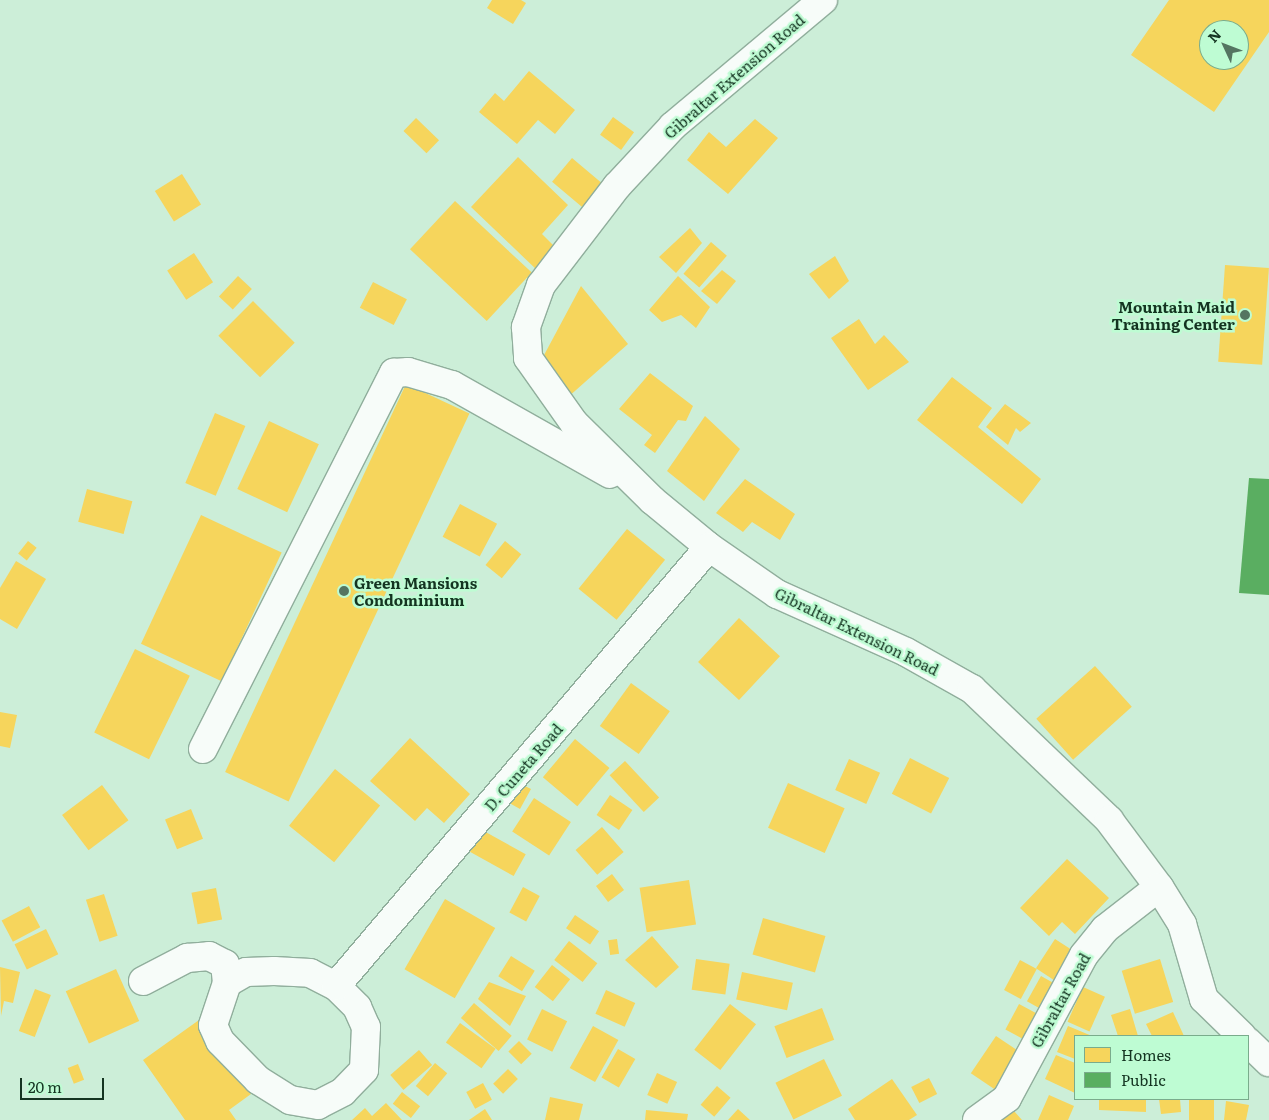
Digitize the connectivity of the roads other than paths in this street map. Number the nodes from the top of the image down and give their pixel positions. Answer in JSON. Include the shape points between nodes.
{"nodes":[{"id":1,"x":823,"y":0,"type":"edge"},
{"id":2,"x":652,"y":500,"type":"junction"},
{"id":3,"x":708,"y":547,"type":"junction"},
{"id":4,"x":203,"y":749,"type":"dead end"},
{"id":5,"x":1160,"y":887,"type":"junction"},
{"id":6,"x":143,"y":981,"type":"dead end"},
{"id":7,"x":226,"y":983,"type":"junction"},
{"id":8,"x":336,"y":986,"type":"junction"},
{"id":9,"x":1241,"y":1035,"type":"edge"},
{"id":10,"x":1249,"y":1043,"type":"edge"},
{"id":11,"x":1269,"y":1062,"type":"edge"},
{"id":12,"x":978,"y":1120,"type":"edge"}],
"edges":[{"from":1,"to":2,"type":"street","name":"Gibraltar Extension Road","via":[[673,126],[563,253],[531,309],[525,343],[538,375],[574,423]]},
{"from":2,"to":3,"type":"street","name":"Gibraltar Extension Road"},
{"from":2,"to":4,"type":"street","via":[[559,442],[452,385],[413,373],[394,373]]},
{"from":3,"to":5,"type":"street","name":"Gibraltar Extension Road","via":[[777,594],[906,652],[972,689],[1109,820]]},
{"from":3,"to":8,"type":"street","name":"D. Cuneta Road"},
{"from":5,"to":9,"type":"street","via":[[1182,924],[1204,999]]},
{"from":5,"to":12,"type":"street","name":"Gibraltar Road","via":[[1105,929],[1084,955],[1007,1098]]},
{"from":6,"to":7,"type":"street","via":[[187,958],[209,956],[224,964]]},
{"from":7,"to":8,"type":"street","via":[[246,972],[274,971],[310,973]]},
{"from":7,"to":8,"type":"street","via":[[213,1025],[220,1041],[258,1080],[290,1100],[318,1104],[343,1092],[364,1070],[366,1027],[357,1007]]},
{"from":10,"to":11,"type":"street"}]}
